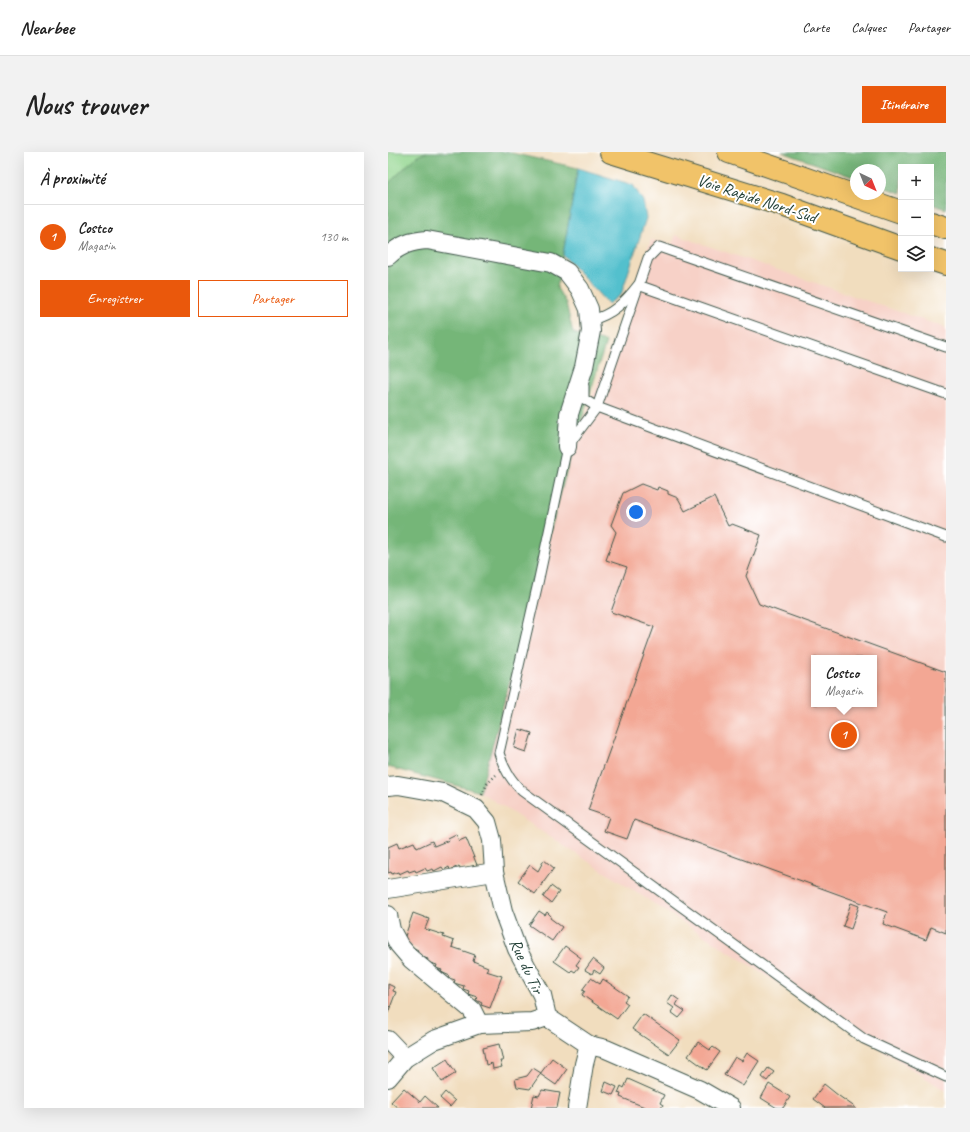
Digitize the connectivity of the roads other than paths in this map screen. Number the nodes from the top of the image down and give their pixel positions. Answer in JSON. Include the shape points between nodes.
{"nodes":[{"id":1,"x":612,"y":152,"type":"edge"},
{"id":2,"x":729,"y":152,"type":"edge"},
{"id":3,"x":898,"y":211,"type":"edge"},
{"id":4,"x":934,"y":224,"type":"edge"},
{"id":5,"x":946,"y":228,"type":"edge"},
{"id":6,"x":898,"y":247,"type":"edge"},
{"id":7,"x":388,"y":256,"type":"edge"},
{"id":8,"x":934,"y":260,"type":"edge"},
{"id":9,"x":946,"y":264,"type":"edge"},
{"id":10,"x":638,"y":285,"type":"junction"},
{"id":11,"x":591,"y":320,"type":"junction"},
{"id":12,"x":946,"y":347,"type":"edge"},
{"id":13,"x":584,"y":367,"type":"junction"},
{"id":14,"x":946,"y":394,"type":"edge"},
{"id":15,"x":597,"y":407,"type":"junction"},
{"id":16,"x":567,"y":447,"type":"junction"},
{"id":17,"x":946,"y":537,"type":"edge"},
{"id":18,"x":388,"y":786,"type":"edge"},
{"id":19,"x":494,"y":872,"type":"junction"},
{"id":20,"x":388,"y":889,"type":"edge"},
{"id":21,"x":388,"y":915,"type":"edge"},
{"id":22,"x":547,"y":1017,"type":"junction"},
{"id":23,"x":479,"y":1024,"type":"junction"},
{"id":24,"x":388,"y":1040,"type":"edge"},
{"id":25,"x":589,"y":1045,"type":"junction"},
{"id":26,"x":405,"y":1058,"type":"junction"},
{"id":27,"x":946,"y":1077,"type":"edge"},
{"id":28,"x":388,"y":1078,"type":"edge"},
{"id":29,"x":577,"y":1108,"type":"edge"},
{"id":30,"x":731,"y":1108,"type":"edge"}],
"edges":[{"from":1,"to":6,"type":"highway","name":"Voie Rapide Nord-Sud","via":[[782,205]]},
{"from":2,"to":3,"type":"highway","name":"Voie Rapide Nord-Sud"},
{"from":4,"to":5,"type":"highway"},
{"from":7,"to":11,"type":"street","via":[[402,246],[427,240],[551,263],[567,272],[580,289]]},
{"from":8,"to":9,"type":"highway"},
{"from":10,"to":11,"type":"lane","via":[[617,308]]},
{"from":10,"to":12,"type":"lane","via":[[648,258],[659,247]]},
{"from":10,"to":14,"type":"lane"},
{"from":10,"to":15,"type":"lane"},
{"from":11,"to":13,"type":"street"},
{"from":13,"to":15,"type":"lane","via":[[584,399]]},
{"from":13,"to":16,"type":"street","via":[[569,414]]},
{"from":15,"to":16,"type":"lane"},
{"from":15,"to":17,"type":"lane"},
{"from":16,"to":27,"type":"lane","via":[[499,753],[503,768],[522,790],[864,1039]]},
{"from":18,"to":19,"type":"street","name":"Rue du Tir","via":[[398,785],[443,793],[476,809],[487,822],[492,840]]},
{"from":19,"to":20,"type":"street"},
{"from":19,"to":22,"type":"street","name":"Rue du Tir","via":[[503,911],[517,949],[542,996]]},
{"from":21,"to":23,"type":"street","via":[[391,930],[399,945],[411,959],[472,1010]]},
{"from":22,"to":23,"type":"street","via":[[532,1022]]},
{"from":22,"to":25,"type":"street"},
{"from":23,"to":26,"type":"street","via":[[434,1040]]},
{"from":24,"to":26,"type":"street"},
{"from":25,"to":29,"type":"street"},
{"from":25,"to":30,"type":"street","via":[[606,1049],[700,1090]]},
{"from":26,"to":28,"type":"street"}]}
